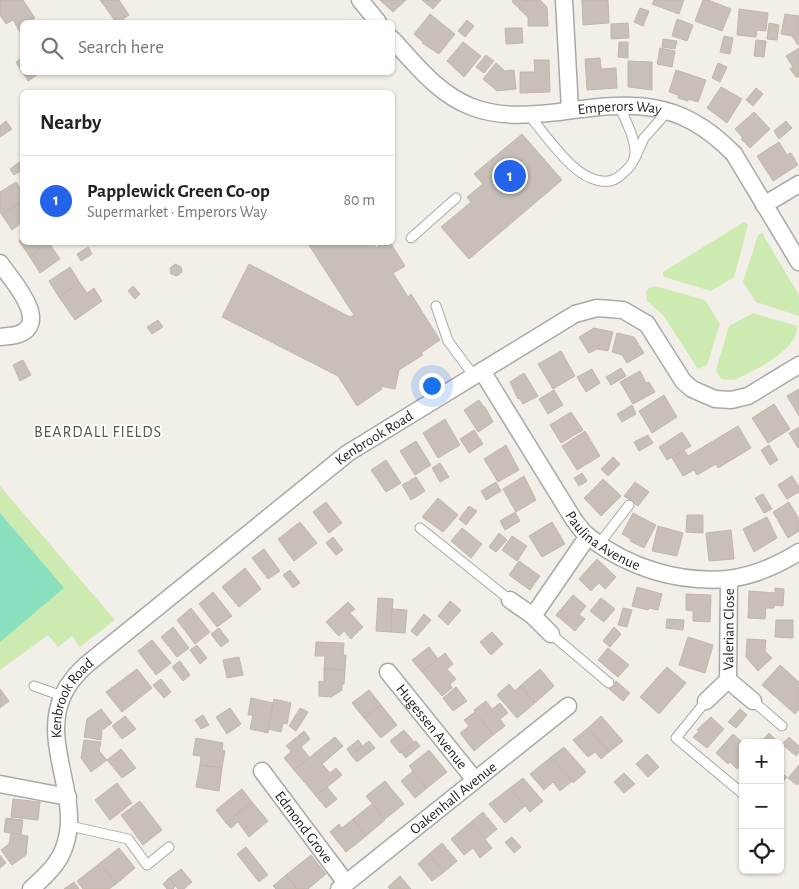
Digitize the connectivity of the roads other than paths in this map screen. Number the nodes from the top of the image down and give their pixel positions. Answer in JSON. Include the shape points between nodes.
{"nodes":[{"id":1,"x":360,"y":0,"type":"edge"},
{"id":2,"x":564,"y":0,"type":"edge"},
{"id":3,"x":376,"y":20,"type":"edge"},
{"id":4,"x":395,"y":42,"type":"edge"},
{"id":5,"x":618,"y":104,"type":"junction"},
{"id":6,"x":570,"y":110,"type":"junction"},
{"id":7,"x":668,"y":111,"type":"junction"},
{"id":8,"x":530,"y":116,"type":"junction"},
{"id":9,"x":635,"y":158,"type":"junction"},
{"id":10,"x":799,"y":184,"type":"edge"},
{"id":11,"x":456,"y":198,"type":"dead end"},
{"id":12,"x":764,"y":205,"type":"junction"},
{"id":13,"x":411,"y":238,"type":"dead end"},
{"id":14,"x":799,"y":262,"type":"edge"},
{"id":15,"x":0,"y":263,"type":"edge"},
{"id":16,"x":436,"y":306,"type":"dead end"},
{"id":17,"x":0,"y":337,"type":"edge"},
{"id":18,"x":799,"y":365,"type":"edge"},
{"id":19,"x":478,"y":373,"type":"junction"},
{"id":20,"x":629,"y":505,"type":"dead end"},
{"id":21,"x":420,"y":528,"type":"dead end"},
{"id":22,"x":593,"y":540,"type":"junction"},
{"id":23,"x":799,"y":552,"type":"edge"},
{"id":24,"x":729,"y":579,"type":"junction"},
{"id":25,"x":510,"y":600,"type":"joint"},
{"id":26,"x":533,"y":616,"type":"junction"},
{"id":27,"x":551,"y":634,"type":"joint"},
{"id":28,"x":388,"y":672,"type":"dead end"},
{"id":29,"x":728,"y":680,"type":"junction"},
{"id":30,"x":609,"y":683,"type":"dead end"},
{"id":31,"x":34,"y":686,"type":"dead end"},
{"id":32,"x":62,"y":696,"type":"junction"},
{"id":33,"x":706,"y":701,"type":"joint"},
{"id":34,"x":753,"y":701,"type":"joint"},
{"id":35,"x":568,"y":706,"type":"dead end"},
{"id":36,"x":782,"y":726,"type":"dead end"},
{"id":37,"x":262,"y":772,"type":"dead end"},
{"id":38,"x":475,"y":780,"type":"junction"},
{"id":39,"x":0,"y":784,"type":"edge"},
{"id":40,"x":739,"y":791,"type":"edge"},
{"id":41,"x":68,"y":797,"type":"junction"},
{"id":42,"x":70,"y":826,"type":"junction"},
{"id":43,"x":169,"y":847,"type":"dead end"},
{"id":44,"x":342,"y":886,"type":"edge"},
{"id":45,"x":31,"y":889,"type":"edge"}],
"edges":[{"from":1,"to":3,"type":"street"},
{"from":2,"to":6,"type":"street"},
{"from":4,"to":8,"type":"street","name":"Emperors Way","via":[[430,80],[453,98],[488,112]]},
{"from":5,"to":6,"type":"street","name":"Emperors Way"},
{"from":5,"to":7,"type":"street","name":"Emperors Way"},
{"from":5,"to":9,"type":"lane","via":[[630,129]]},
{"from":6,"to":8,"type":"street","name":"Emperors Way"},
{"from":7,"to":9,"type":"lane","via":[[644,138]]},
{"from":7,"to":12,"type":"street","name":"Emperors Way","via":[[694,122],[734,154]]},
{"from":8,"to":9,"type":"lane","via":[[572,166],[590,178],[608,182],[618,178]]},
{"from":10,"to":12,"type":"street"},
{"from":11,"to":13,"type":"lane"},
{"from":12,"to":14,"type":"street","name":"Emperors Way"},
{"from":15,"to":17,"type":"street","via":[[32,314],[28,328],[20,334]]},
{"from":16,"to":19,"type":"lane","via":[[448,341]]},
{"from":18,"to":19,"type":"street","name":"Kenbrook Road","via":[[748,396],[732,400],[715,399],[692,389],[683,381],[647,324],[623,310],[597,308],[575,314]]},
{"from":19,"to":22,"type":"street","name":"Paulina Avenue","via":[[566,508]]},
{"from":19,"to":32,"type":"street","name":"Kenbrook Road","via":[[348,453],[86,665]]},
{"from":20,"to":22,"type":"lane"},
{"from":21,"to":25,"type":"lane"},
{"from":22,"to":24,"type":"street","name":"Paulina Avenue","via":[[638,566],[665,575]]},
{"from":22,"to":26,"type":"street"},
{"from":23,"to":24,"type":"street","name":"Paulina Avenue","via":[[768,568]]},
{"from":24,"to":29,"type":"street","name":"Valerian Close"},
{"from":25,"to":26,"type":"street"},
{"from":26,"to":27,"type":"street"},
{"from":27,"to":30,"type":"lane"},
{"from":28,"to":38,"type":"street","name":"Hugessen Avenue"},
{"from":29,"to":33,"type":"street","name":"Valerian Close"},
{"from":29,"to":34,"type":"street","name":"Valerian Close"},
{"from":31,"to":32,"type":"lane"},
{"from":32,"to":41,"type":"street","name":"Kenbrook Road","via":[[55,735]]},
{"from":33,"to":40,"type":"lane","via":[[676,738]]},
{"from":34,"to":36,"type":"lane"},
{"from":35,"to":38,"type":"street","name":"Oakenhall Avenue"},
{"from":37,"to":44,"type":"street","name":"Edmond Grove"},
{"from":38,"to":44,"type":"street","name":"Oakenhall Avenue"},
{"from":39,"to":41,"type":"street"},
{"from":41,"to":42,"type":"street","name":"Kenbrook Road"},
{"from":42,"to":43,"type":"lane","via":[[128,839],[147,865]]},
{"from":42,"to":45,"type":"street","name":"Kenbrook Road","via":[[64,849],[52,870]]}]}
